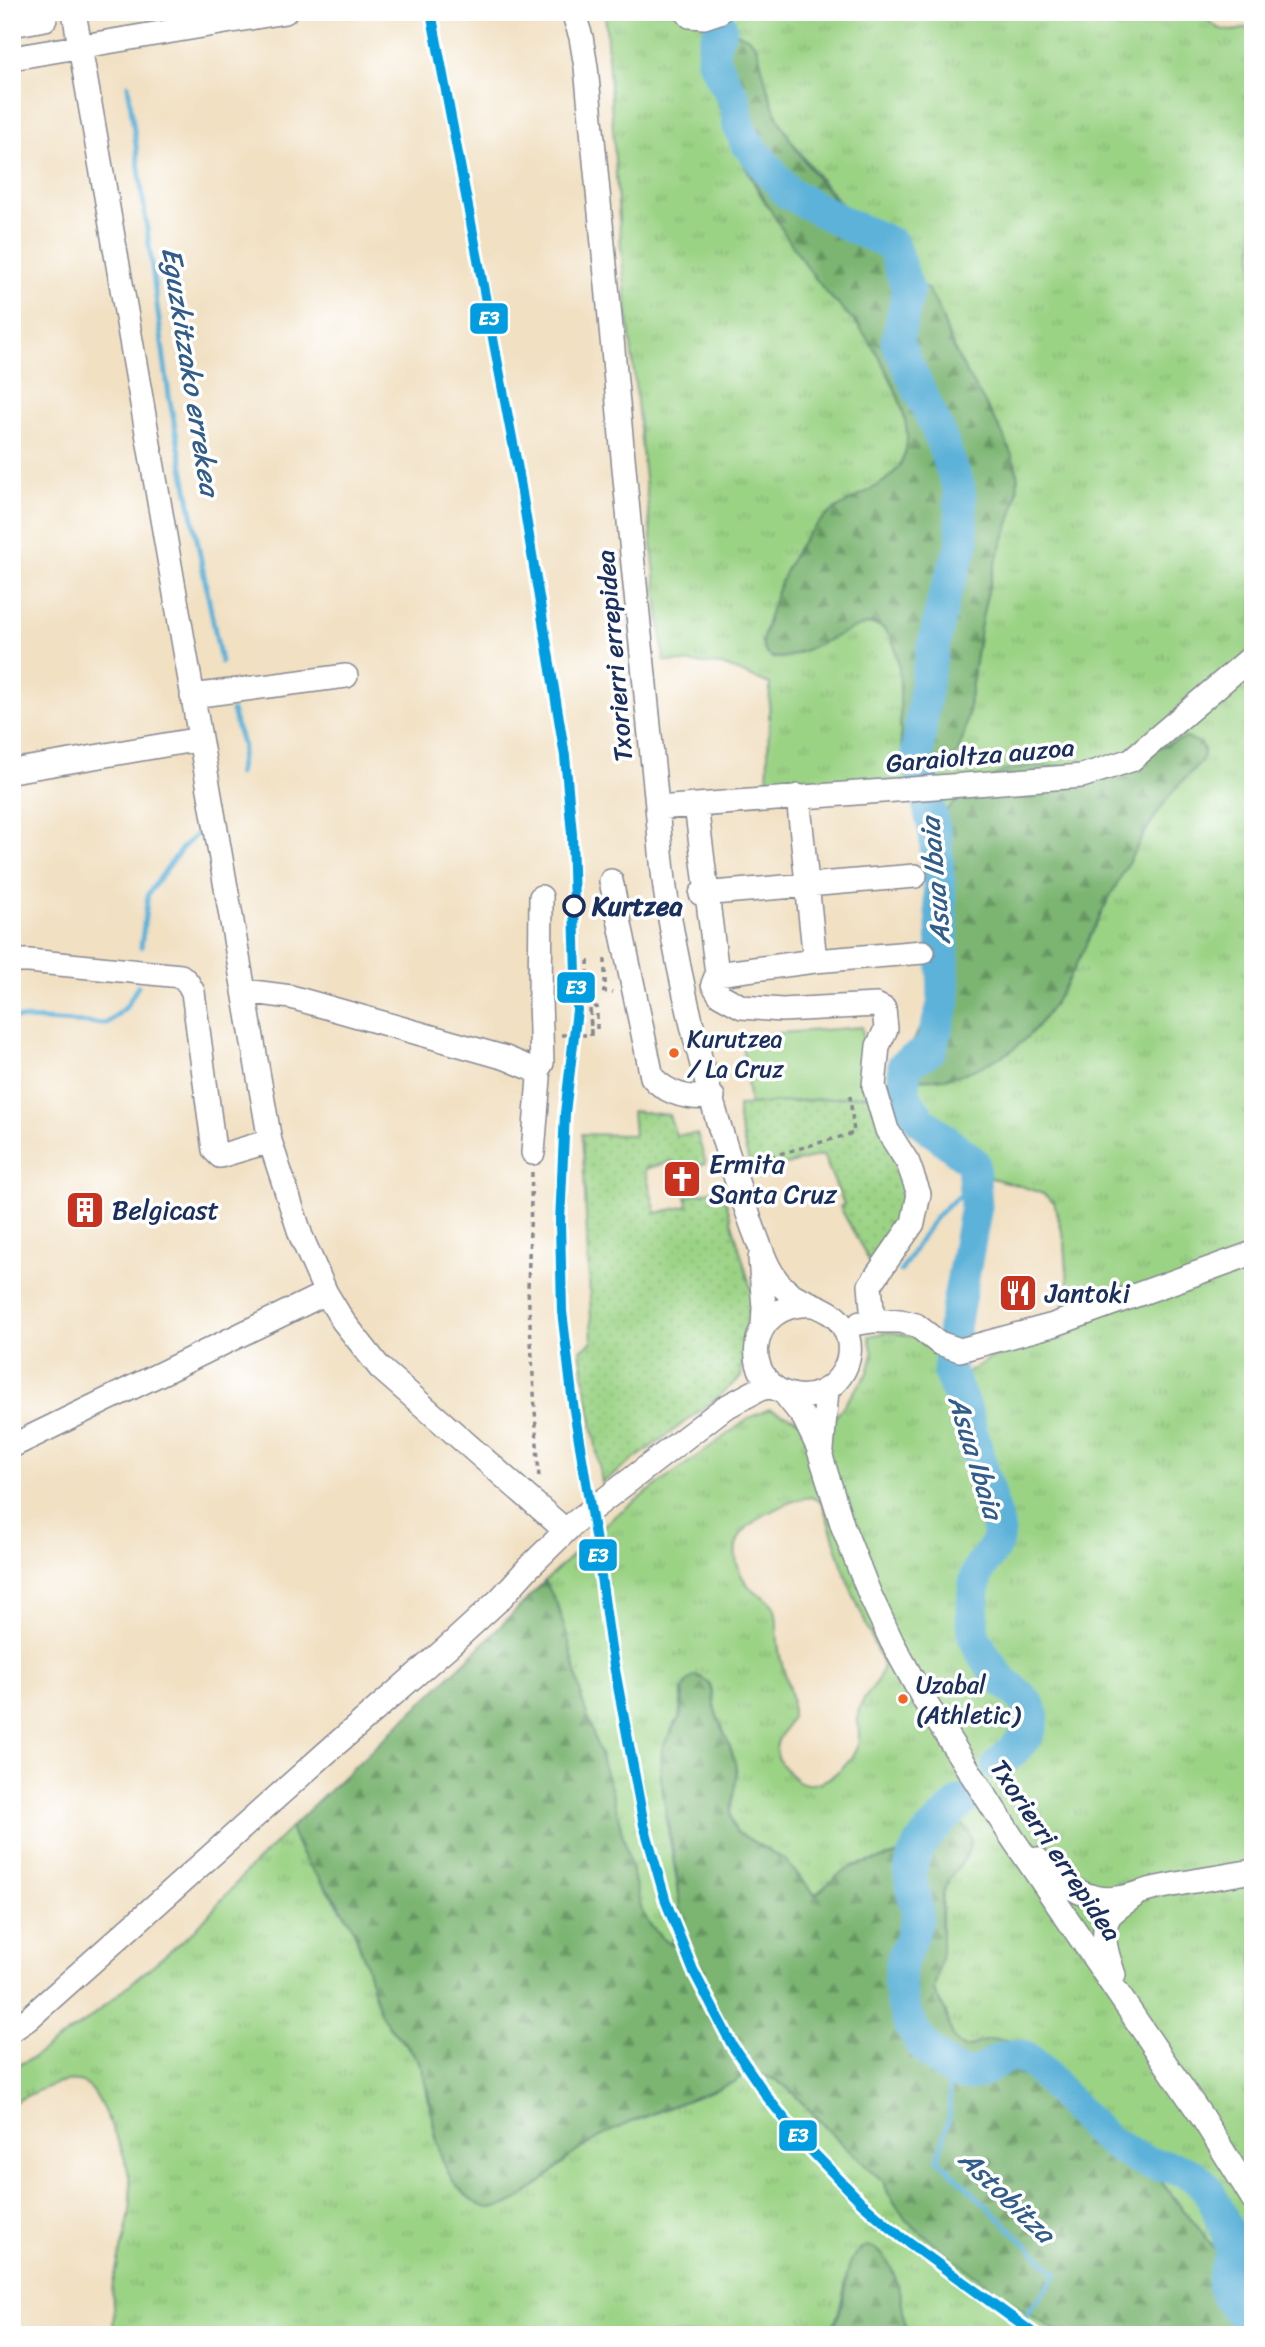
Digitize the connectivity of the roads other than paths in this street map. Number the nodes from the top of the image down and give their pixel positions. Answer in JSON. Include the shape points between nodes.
{"nodes":[{"id":1,"x":74,"y":12,"type":"edge"},
{"id":2,"x":285,"y":12,"type":"edge"},
{"id":3,"x":573,"y":12,"type":"edge"},
{"id":4,"x":584,"y":12,"type":"edge"},
{"id":5,"x":45,"y":19,"type":"dead end"},
{"id":6,"x":12,"y":25,"type":"edge"},
{"id":7,"x":80,"y":47,"type":"junction"},
{"id":8,"x":12,"y":58,"type":"edge"},
{"id":9,"x":586,"y":67,"type":"junction"},
{"id":10,"x":1253,"y":656,"type":"edge"},
{"id":11,"x":346,"y":676,"type":"dead end"},
{"id":12,"x":192,"y":696,"type":"junction"},
{"id":13,"x":201,"y":739,"type":"junction"},
{"id":14,"x":12,"y":771,"type":"edge"},
{"id":15,"x":798,"y":796,"type":"junction"},
{"id":16,"x":696,"y":805,"type":"junction"},
{"id":17,"x":657,"y":808,"type":"junction"},
{"id":18,"x":915,"y":876,"type":"dead end"},
{"id":19,"x":611,"y":881,"type":"dead end"},
{"id":20,"x":807,"y":885,"type":"junction"},
{"id":21,"x":704,"y":893,"type":"junction"},
{"id":22,"x":541,"y":897,"type":"dead end"},
{"id":23,"x":923,"y":952,"type":"dead end"},
{"id":24,"x":12,"y":961,"type":"edge"},
{"id":25,"x":816,"y":961,"type":"junction"},
{"id":26,"x":718,"y":974,"type":"junction"},
{"id":27,"x":245,"y":991,"type":"junction"},
{"id":28,"x":537,"y":1072,"type":"junction"},
{"id":29,"x":713,"y":1097,"type":"junction"},
{"id":30,"x":270,"y":1142,"type":"junction"},
{"id":31,"x":533,"y":1153,"type":"road end"},
{"id":32,"x":754,"y":1230,"type":"junction"},
{"id":33,"x":1253,"y":1253,"type":"edge"},
{"id":34,"x":326,"y":1293,"type":"junction"},
{"id":35,"x":814,"y":1305,"type":"junction"},
{"id":36,"x":873,"y":1321,"type":"junction"},
{"id":37,"x":763,"y":1325,"type":"junction"},
{"id":38,"x":844,"y":1326,"type":"junction"},
{"id":39,"x":758,"y":1364,"type":"junction"},
{"id":40,"x":779,"y":1390,"type":"junction"},
{"id":41,"x":827,"y":1390,"type":"junction"},
{"id":42,"x":724,"y":1408,"type":"junction"},
{"id":43,"x":12,"y":1446,"type":"edge"},
{"id":44,"x":827,"y":1478,"type":"junction"},
{"id":45,"x":565,"y":1531,"type":"junction"},
{"id":46,"x":1009,"y":1832,"type":"junction"},
{"id":47,"x":1253,"y":1871,"type":"edge"},
{"id":48,"x":1106,"y":1907,"type":"junction"},
{"id":49,"x":1072,"y":1924,"type":"junction"},
{"id":50,"x":1127,"y":2006,"type":"junction"},
{"id":51,"x":12,"y":2030,"type":"edge"},
{"id":52,"x":1253,"y":2199,"type":"edge"}],
"edges":[{"from":1,"to":7,"type":"street"},
{"from":2,"to":7,"type":"street"},
{"from":3,"to":9,"type":"street","name":"Txorierri errepidea"},
{"from":4,"to":9,"type":"street","name":"Txorierri errepidea"},
{"from":5,"to":6,"type":"street"},
{"from":7,"to":8,"type":"street"},
{"from":7,"to":12,"type":"street"},
{"from":9,"to":17,"type":"street","name":"Txorierri errepidea"},
{"from":10,"to":15,"type":"street","name":"Garaioltza auzoa","via":[[1131,760],[1082,776]]},
{"from":11,"to":12,"type":"street"},
{"from":12,"to":13,"type":"street"},
{"from":13,"to":14,"type":"street"},
{"from":13,"to":27,"type":"street"},
{"from":15,"to":16,"type":"street","name":"Garaioltza auzoa"},
{"from":15,"to":20,"type":"street"},
{"from":16,"to":17,"type":"street","name":"Garaioltza auzoa"},
{"from":16,"to":21,"type":"street"},
{"from":17,"to":29,"type":"street","name":"Txorierri errepidea","via":[[667,906]]},
{"from":18,"to":20,"type":"street"},
{"from":19,"to":29,"type":"street","via":[[652,1077],[674,1093],[695,1099]]},
{"from":20,"to":21,"type":"street"},
{"from":20,"to":25,"type":"street"},
{"from":21,"to":26,"type":"street"},
{"from":22,"to":28,"type":"street","via":[[542,1063]]},
{"from":23,"to":25,"type":"street"},
{"from":24,"to":30,"type":"street","via":[[180,976],[193,992],[214,1150],[220,1156]]},
{"from":25,"to":26,"type":"street"},
{"from":26,"to":36,"type":"street","via":[[713,984],[720,995],[742,1007],[782,1010],[876,1004],[884,1009],[886,1029],[878,1046],[874,1086],[887,1130],[908,1163],[919,1194],[913,1223],[870,1285]]},
{"from":27,"to":28,"type":"street","via":[[304,1001],[506,1058]]},
{"from":27,"to":30,"type":"street"},
{"from":28,"to":31,"type":"street"},
{"from":29,"to":32,"type":"street","name":"Txorierri errepidea"},
{"from":30,"to":34,"type":"street","via":[[301,1236]]},
{"from":32,"to":35,"type":"street","name":"Txorierri errepidea","via":[[767,1263],[785,1290]]},
{"from":32,"to":37,"type":"street","name":"Txorierri errepidea"},
{"from":33,"to":36,"type":"street","via":[[1053,1325],[950,1347],[916,1325]]},
{"from":34,"to":43,"type":"street"},
{"from":34,"to":45,"type":"street","via":[[380,1368]]},
{"from":35,"to":37,"type":"street","via":[[785,1307]]},
{"from":35,"to":38,"type":"street","name":"Txorierri errepidea"},
{"from":36,"to":38,"type":"street"},
{"from":37,"to":39,"type":"street","name":"Txorierri errepidea","via":[[756,1351]]},
{"from":38,"to":41,"type":"street","name":"Txorierri errepidea","via":[[849,1350],[846,1366]]},
{"from":39,"to":40,"type":"street","name":"Txorierri errepidea","via":[[764,1377]]},
{"from":39,"to":42,"type":"street"},
{"from":40,"to":41,"type":"street","via":[[799,1396]]},
{"from":40,"to":42,"type":"street","via":[[760,1390]]},
{"from":40,"to":44,"type":"street","name":"Txorierri errepidea","via":[[804,1418]]},
{"from":41,"to":44,"type":"street","name":"Txorierri errepidea","via":[[821,1449]]},
{"from":42,"to":45,"type":"street"},
{"from":44,"to":46,"type":"street","name":"Txorierri errepidea","via":[[892,1642],[930,1711]]},
{"from":45,"to":51,"type":"street","via":[[450,1645]]},
{"from":46,"to":48,"type":"street","via":[[1071,1888]]},
{"from":46,"to":49,"type":"street","name":"Txorierri errepidea"},
{"from":47,"to":48,"type":"street","via":[[1154,1889]]},
{"from":48,"to":49,"type":"street","via":[[1093,1924]]},
{"from":48,"to":50,"type":"street","via":[[1105,1949]]},
{"from":49,"to":50,"type":"street","name":"Txorierri errepidea"},
{"from":50,"to":52,"type":"street","name":"Txorierri errepidea"}]}
